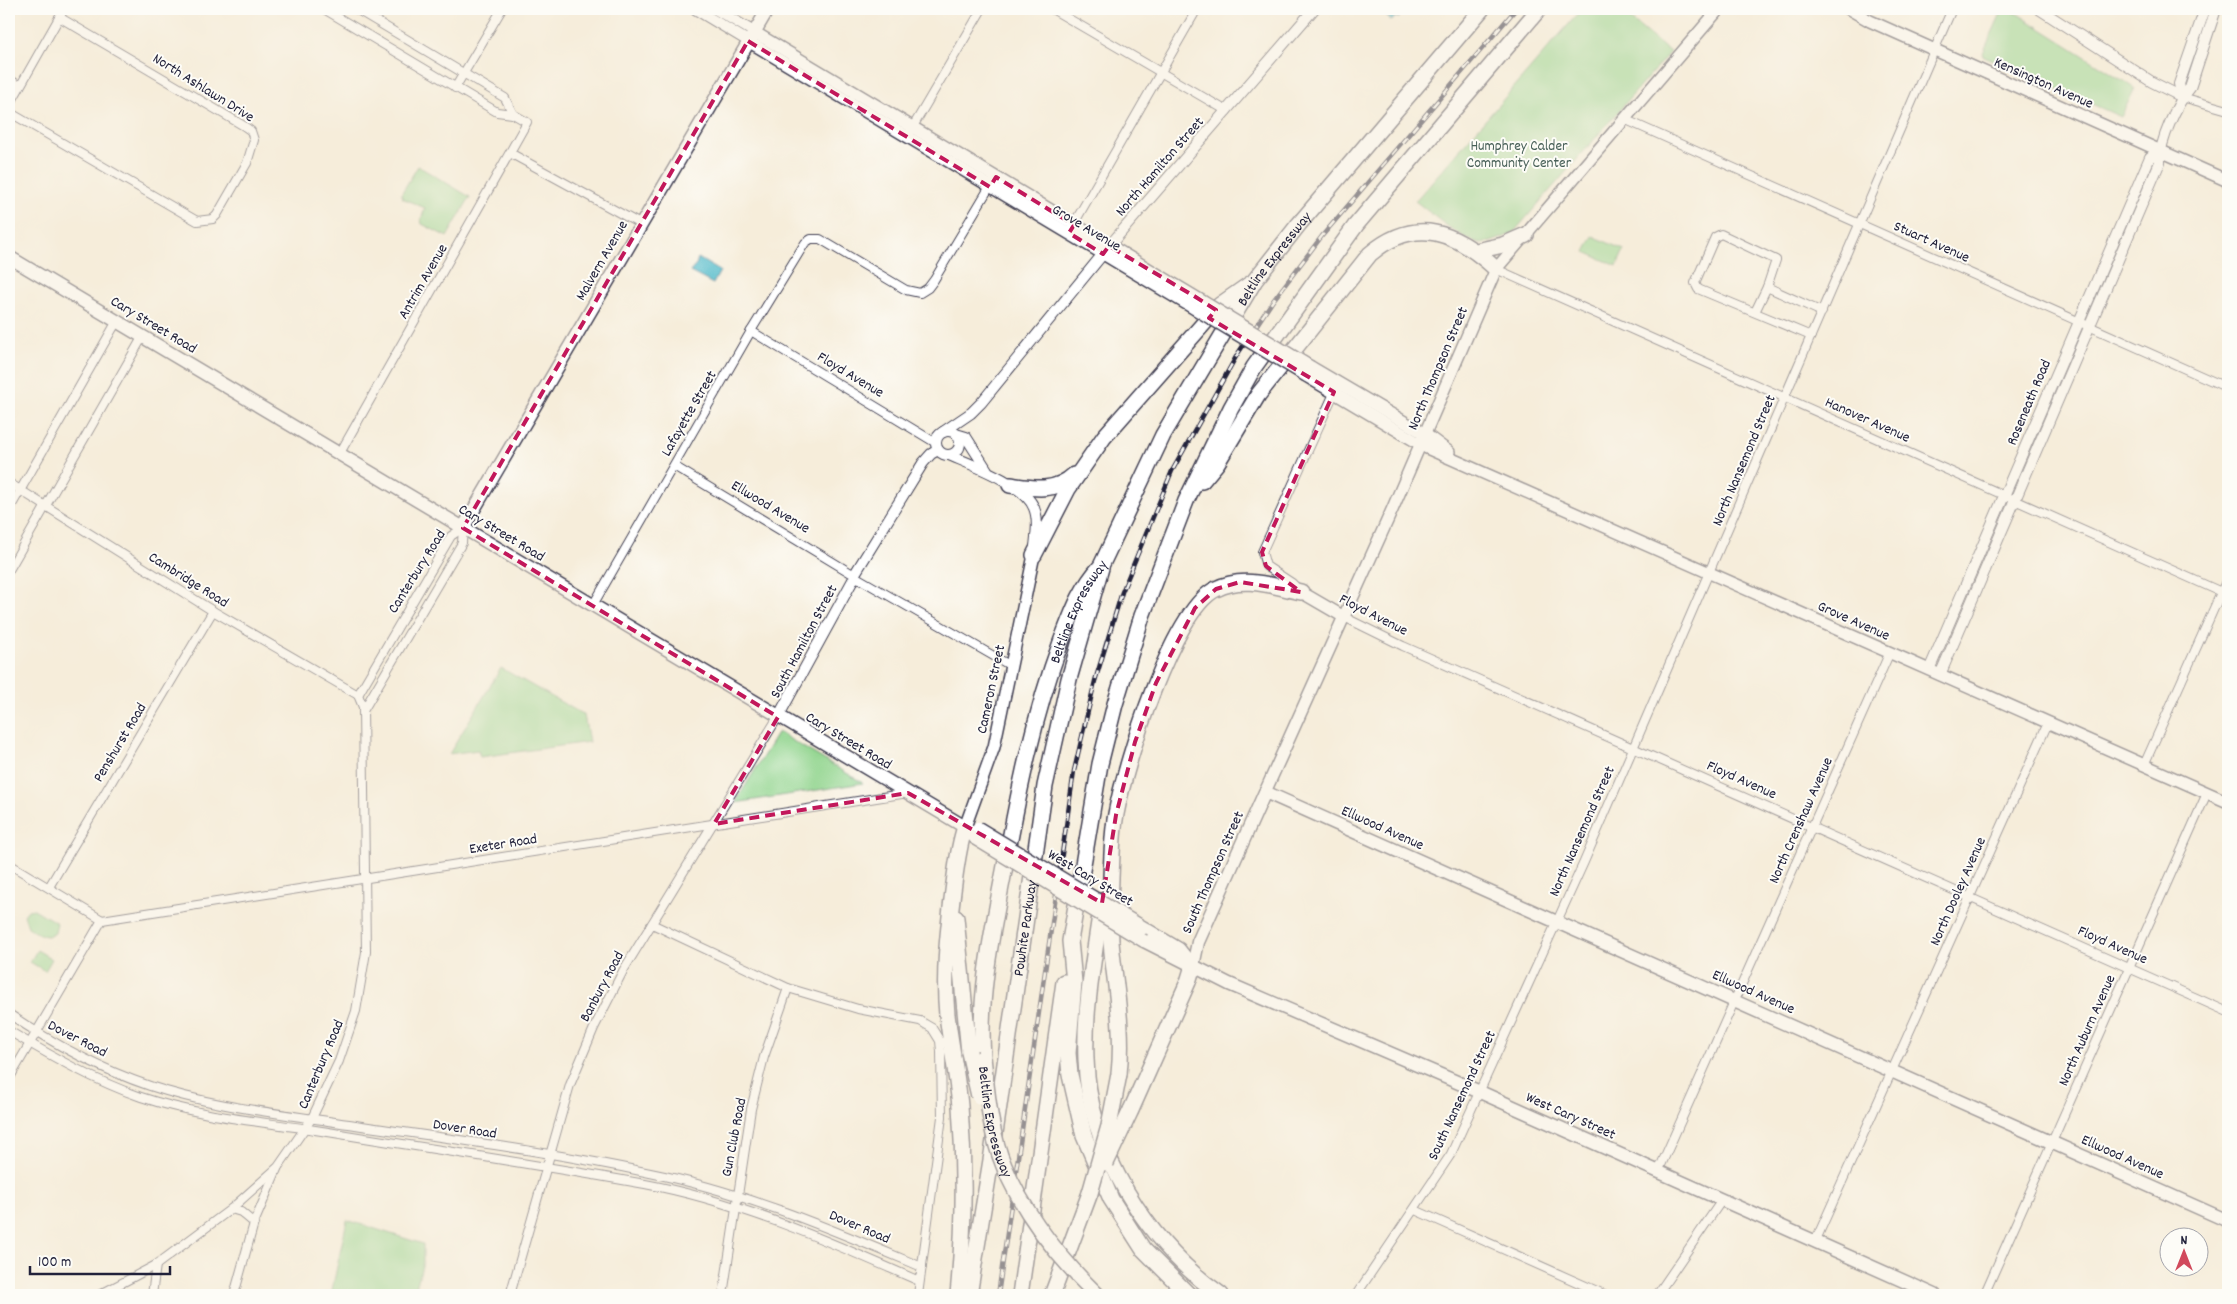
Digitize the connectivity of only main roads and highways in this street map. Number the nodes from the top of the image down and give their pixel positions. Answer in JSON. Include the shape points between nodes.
{"nodes":[{"id":1,"x":768,"y":9,"type":"edge"},
{"id":2,"x":1482,"y":9,"type":"edge"},
{"id":3,"x":1539,"y":9,"type":"edge"},
{"id":4,"x":1719,"y":9,"type":"edge"},
{"id":5,"x":1849,"y":9,"type":"edge"},
{"id":6,"x":751,"y":36,"type":"junction"},
{"id":7,"x":2228,"y":181,"type":"edge"},
{"id":8,"x":1526,"y":235,"type":"junction"},
{"id":9,"x":1476,"y":251,"type":"junction"},
{"id":10,"x":9,"y":257,"type":"edge"},
{"id":11,"x":1496,"y":269,"type":"junction"},
{"id":12,"x":1255,"y":280,"type":"junction"},
{"id":13,"x":1422,"y":439,"type":"junction"},
{"id":14,"x":1080,"y":469,"type":"junction"},
{"id":15,"x":1010,"y":485,"type":"road end"},
{"id":16,"x":1186,"y":501,"type":"junction"},
{"id":17,"x":463,"y":528,"type":"junction"},
{"id":18,"x":1034,"y":555,"type":"joint"},
{"id":19,"x":1102,"y":566,"type":"junction"},
{"id":20,"x":1301,"y":592,"type":"joint"},
{"id":21,"x":1344,"y":617,"type":"junction"},
{"id":22,"x":1265,"y":792,"type":"junction"},
{"id":23,"x":2228,"y":802,"type":"edge"},
{"id":24,"x":973,"y":831,"type":"junction"},
{"id":25,"x":1114,"y":841,"type":"junction"},
{"id":26,"x":953,"y":889,"type":"junction"},
{"id":27,"x":1070,"y":941,"type":"junction"},
{"id":28,"x":1193,"y":966,"type":"junction"},
{"id":29,"x":976,"y":1055,"type":"junction"},
{"id":30,"x":1090,"y":1193,"type":"junction"},
{"id":31,"x":2228,"y":1221,"type":"edge"},
{"id":32,"x":958,"y":1295,"type":"edge"},
{"id":33,"x":969,"y":1295,"type":"edge"},
{"id":34,"x":1020,"y":1295,"type":"edge"},
{"id":35,"x":1052,"y":1295,"type":"edge"},
{"id":36,"x":1097,"y":1295,"type":"edge"},
{"id":37,"x":1189,"y":1295,"type":"edge"},
{"id":38,"x":1221,"y":1295,"type":"edge"},
{"id":39,"x":1935,"y":1295,"type":"edge"}],
"edges":[{"from":1,"to":6,"type":"main road","name":"Malvern Avenue"},
{"from":2,"to":12,"type":"highway","name":"Beltline Expressway"},
{"from":3,"to":16,"type":"highway","via":[[1356,224],[1283,324],[1231,408]]},
{"from":4,"to":8,"type":"main road","name":"North Thompson Street"},
{"from":5,"to":7,"type":"main road","name":"Kensington Avenue","via":[[1935,51]]},
{"from":6,"to":13,"type":"main road","name":"Grove Avenue","bridge":true},
{"from":6,"to":17,"type":"main road","name":"Malvern Avenue"},
{"from":8,"to":9,"type":"highway","via":[[1497,247]]},
{"from":8,"to":11,"type":"main road","name":"North Thompson Street"},
{"from":9,"to":11,"type":"highway"},
{"from":9,"to":16,"type":"highway","via":[[1452,237],[1422,232],[1394,237],[1370,254],[1258,395],[1216,463]]},
{"from":10,"to":17,"type":"main road","name":"Cary Street Road"},
{"from":11,"to":13,"type":"main road","name":"North Thompson Street"},
{"from":12,"to":14,"type":"highway","via":[[1220,305],[1104,437]]},
{"from":12,"to":19,"type":"highway","name":"Beltline Expressway","via":[[1163,435]]},
{"from":13,"to":21,"type":"main road","name":"North Thompson Street"},
{"from":13,"to":23,"type":"main road","name":"Grove Avenue","via":[[1467,464]]},
{"from":14,"to":15,"type":"highway","via":[[1065,482],[1050,488]]},
{"from":14,"to":18,"type":"highway"},
{"from":16,"to":27,"type":"highway","via":[[1142,616],[1114,704],[1100,764]]},
{"from":17,"to":24,"type":"main road","name":"Cary Street Road"},
{"from":18,"to":24,"type":"main road","name":"Cameron Street"},
{"from":19,"to":29,"type":"highway","name":"Beltline Expressway","via":[[1086,582],[1072,614],[1031,739],[990,950]]},
{"from":19,"to":33,"type":"highway","name":"Powhite Parkway","via":[[1069,679],[1045,786]]},
{"from":20,"to":21,"type":"main road","name":"Floyd Avenue"},
{"from":20,"to":25,"type":"highway","via":[[1240,582],[1216,589],[1195,608],[1144,714],[1124,779]]},
{"from":21,"to":22,"type":"main road","name":"North Thompson Street"},
{"from":22,"to":28,"type":"main road","name":"South Thompson Street","via":[[1198,942]]},
{"from":22,"to":31,"type":"main road","name":"Ellwood Avenue"},
{"from":24,"to":26,"type":"highway","via":[[958,851]]},
{"from":24,"to":28,"type":"main road","name":"West Cary Street","bridge":true},
{"from":25,"to":30,"type":"highway","bridge":true,"via":[[1111,940],[1121,1034],[1119,1074],[1109,1126]]},
{"from":25,"to":38,"type":"highway","via":[[1107,863],[1088,1004],[1086,1061],[1092,1104],[1117,1173],[1137,1210],[1175,1257]]},
{"from":26,"to":29,"type":"highway"},
{"from":26,"to":32,"type":"highway","via":[[945,978],[960,1104],[963,1166],[964,1223]]},
{"from":27,"to":34,"type":"highway"},
{"from":27,"to":37,"type":"highway","via":[[1074,982],[1068,1054],[1084,1136],[1101,1181],[1121,1218],[1157,1264]]},
{"from":28,"to":30,"type":"highway","bridge":true,"via":[[1131,1110]]},
{"from":28,"to":39,"type":"main road","name":"West Cary Street"},
{"from":29,"to":36,"type":"highway","name":"Beltline Expressway","bridge":true,"via":[[978,1094],[1017,1194],[1034,1222],[1074,1273]]},
{"from":30,"to":35,"type":"highway"}]}
